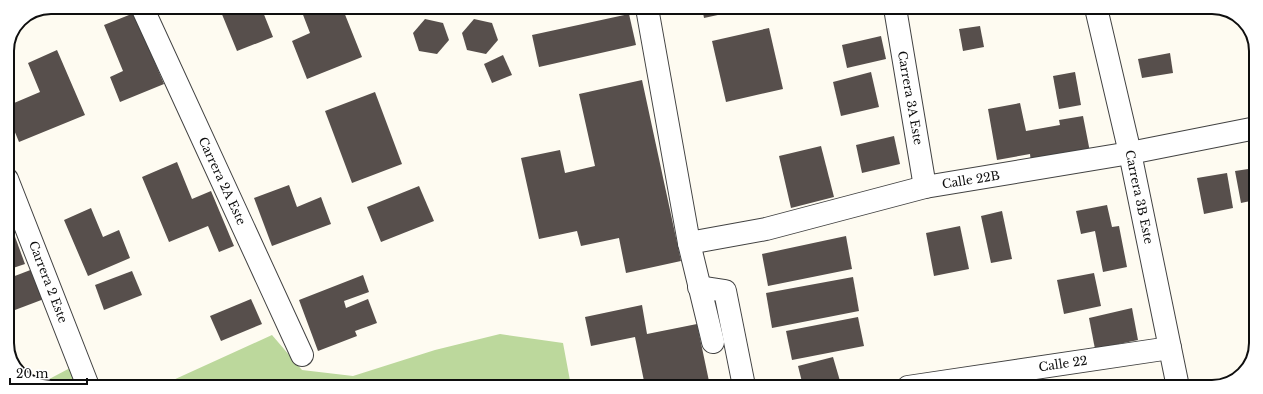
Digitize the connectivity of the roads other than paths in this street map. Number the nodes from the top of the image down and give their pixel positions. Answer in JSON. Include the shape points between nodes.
{"nodes":[{"id":1,"x":145,"y":14,"type":"edge"},
{"id":2,"x":647,"y":14,"type":"edge"},
{"id":3,"x":896,"y":14,"type":"edge"},
{"id":4,"x":1097,"y":14,"type":"edge"},
{"id":5,"x":1249,"y":129,"type":"edge"},
{"id":6,"x":1130,"y":153,"type":"junction"},
{"id":7,"x":926,"y":187,"type":"junction"},
{"id":8,"x":14,"y":197,"type":"edge"},
{"id":9,"x":689,"y":243,"type":"junction"},
{"id":10,"x":699,"y":287,"type":"junction"},
{"id":11,"x":712,"y":342,"type":"dead end"},
{"id":12,"x":1170,"y":348,"type":"junction"},
{"id":13,"x":302,"y":355,"type":"dead end"},
{"id":14,"x":86,"y":380,"type":"edge"},
{"id":15,"x":743,"y":380,"type":"edge"},
{"id":16,"x":955,"y":380,"type":"edge"},
{"id":17,"x":1177,"y":380,"type":"edge"}],
"edges":[{"from":1,"to":13,"type":"street","name":"Carrera 2A Este"},
{"from":2,"to":9,"type":"street"},
{"from":3,"to":7,"type":"street","name":"Carrera 3A Este"},
{"from":4,"to":6,"type":"street","name":"Carrera 3B Este"},
{"from":5,"to":6,"type":"street","name":"Calle 22B"},
{"from":6,"to":7,"type":"street","name":"Calle 22B"},
{"from":6,"to":12,"type":"street","name":"Carrera 3B Este"},
{"from":7,"to":9,"type":"street","name":"Calle 22B","via":[[766,229]]},
{"from":8,"to":14,"type":"street","name":"Carrera 2 Este"},
{"from":9,"to":10,"type":"street"},
{"from":10,"to":11,"type":"street"},
{"from":10,"to":15,"type":"street","via":[[725,291]]},
{"from":12,"to":16,"type":"street","name":"Calle 22"},
{"from":12,"to":17,"type":"street","name":"Carrera 3B Este"}]}
